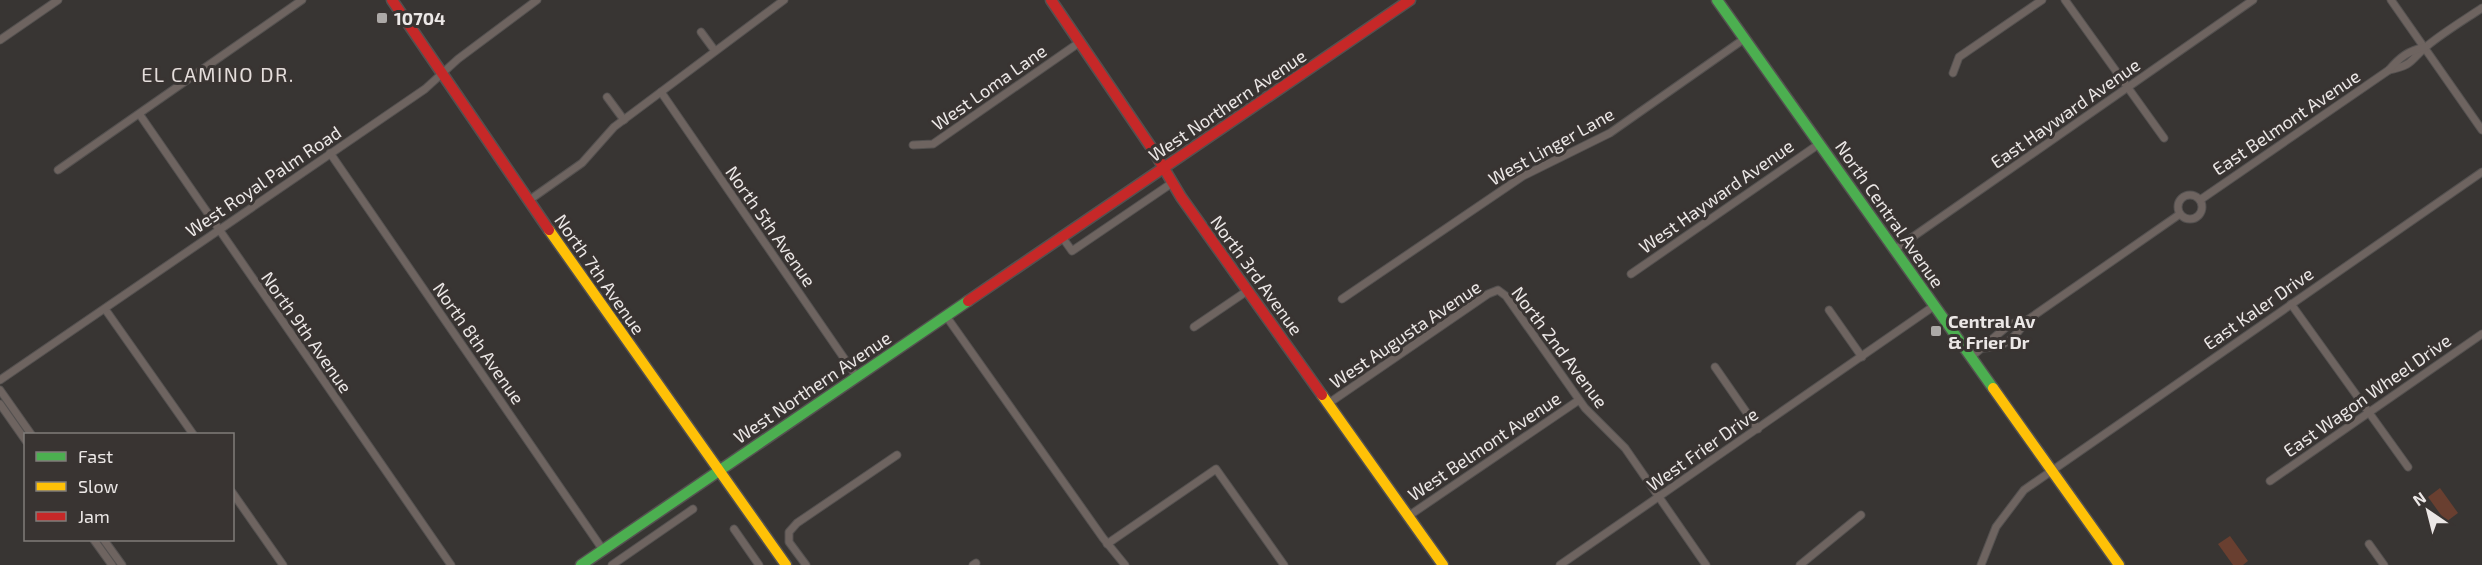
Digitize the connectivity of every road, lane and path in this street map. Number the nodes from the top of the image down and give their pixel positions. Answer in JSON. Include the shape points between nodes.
{"nodes":[{"id":1,"x":58,"y":0,"type":"edge"},
{"id":2,"x":302,"y":0,"type":"edge"},
{"id":3,"x":392,"y":0,"type":"edge"},
{"id":4,"x":537,"y":0,"type":"edge"},
{"id":5,"x":784,"y":0,"type":"edge"},
{"id":6,"x":1051,"y":0,"type":"edge"},
{"id":7,"x":1410,"y":0,"type":"edge"},
{"id":8,"x":1717,"y":0,"type":"edge"},
{"id":9,"x":2042,"y":0,"type":"edge"},
{"id":10,"x":2065,"y":0,"type":"edge"},
{"id":11,"x":2253,"y":0,"type":"edge"},
{"id":12,"x":2391,"y":0,"type":"edge"},
{"id":13,"x":2482,"y":8,"type":"edge"},
{"id":14,"x":701,"y":32,"type":"dead end"},
{"id":15,"x":1744,"y":39,"type":"junction"},
{"id":16,"x":0,"y":40,"type":"edge"},
{"id":17,"x":1080,"y":42,"type":"junction"},
{"id":18,"x":2425,"y":47,"type":"junction"},
{"id":19,"x":715,"y":51,"type":"junction"},
{"id":20,"x":1953,"y":73,"type":"dead end"},
{"id":21,"x":442,"y":74,"type":"junction"},
{"id":22,"x":2127,"y":87,"type":"junction"},
{"id":23,"x":661,"y":92,"type":"junction"},
{"id":24,"x":607,"y":97,"type":"dead end"},
{"id":25,"x":140,"y":115,"type":"junction"},
{"id":26,"x":624,"y":120,"type":"junction"},
{"id":27,"x":2482,"y":130,"type":"edge"},
{"id":28,"x":2164,"y":138,"type":"dead end"},
{"id":29,"x":1819,"y":144,"type":"junction"},
{"id":30,"x":912,"y":145,"type":"dead end"},
{"id":31,"x":330,"y":153,"type":"junction"},
{"id":32,"x":1163,"y":168,"type":"junction"},
{"id":33,"x":58,"y":170,"type":"dead end"},
{"id":34,"x":2482,"y":172,"type":"edge"},
{"id":35,"x":1172,"y":183,"type":"junction"},
{"id":36,"x":2200,"y":200,"type":"junction"},
{"id":37,"x":528,"y":201,"type":"junction"},
{"id":38,"x":2180,"y":214,"type":"junction"},
{"id":39,"x":218,"y":229,"type":"junction"},
{"id":40,"x":1062,"y":237,"type":"junction"},
{"id":41,"x":1894,"y":250,"type":"junction"},
{"id":42,"x":1631,"y":274,"type":"dead end"},
{"id":43,"x":1498,"y":290,"type":"joint"},
{"id":44,"x":1247,"y":291,"type":"junction"},
{"id":45,"x":1342,"y":299,"type":"dead end"},
{"id":46,"x":2291,"y":304,"type":"junction"},
{"id":47,"x":1934,"y":306,"type":"junction"},
{"id":48,"x":105,"y":309,"type":"junction"},
{"id":49,"x":1829,"y":310,"type":"dead end"},
{"id":50,"x":946,"y":316,"type":"junction"},
{"id":51,"x":2026,"y":321,"type":"junction"},
{"id":52,"x":1194,"y":327,"type":"dead end"},
{"id":53,"x":2482,"y":334,"type":"edge"},
{"id":54,"x":1984,"y":348,"type":"junction"},
{"id":55,"x":1862,"y":357,"type":"junction"},
{"id":56,"x":1971,"y":357,"type":"junction"},
{"id":57,"x":1715,"y":367,"type":"dead end"},
{"id":58,"x":856,"y":377,"type":"junction"},
{"id":59,"x":0,"y":380,"type":"edge"},
{"id":60,"x":0,"y":390,"type":"edge"},
{"id":61,"x":1579,"y":400,"type":"junction"},
{"id":62,"x":1329,"y":403,"type":"junction"},
{"id":63,"x":0,"y":404,"type":"edge"},
{"id":64,"x":2369,"y":412,"type":"junction"},
{"id":65,"x":11,"y":413,"type":"junction"},
{"id":66,"x":0,"y":421,"type":"edge"},
{"id":67,"x":1758,"y":429,"type":"junction"},
{"id":68,"x":29,"y":433,"type":"edge"},
{"id":69,"x":192,"y":433,"type":"edge"},
{"id":70,"x":24,"y":437,"type":"edge"},
{"id":71,"x":897,"y":455,"type":"dead end"},
{"id":72,"x":2408,"y":467,"type":"dead end"},
{"id":73,"x":718,"y":470,"type":"junction"},
{"id":74,"x":2052,"y":470,"type":"junction"},
{"id":75,"x":2270,"y":481,"type":"dead end"},
{"id":76,"x":234,"y":495,"type":"edge"},
{"id":77,"x":1660,"y":496,"type":"junction"},
{"id":78,"x":693,"y":509,"type":"dead end"},
{"id":79,"x":1861,"y":515,"type":"dead end"},
{"id":80,"x":1407,"y":517,"type":"junction"},
{"id":81,"x":734,"y":529,"type":"dead end"},
{"id":82,"x":95,"y":541,"type":"edge"},
{"id":83,"x":105,"y":541,"type":"edge"},
{"id":84,"x":1107,"y":544,"type":"junction"},
{"id":85,"x":2369,"y":544,"type":"dead end"},
{"id":86,"x":603,"y":550,"type":"junction"},
{"id":87,"x":112,"y":565,"type":"edge"},
{"id":88,"x":122,"y":565,"type":"edge"},
{"id":89,"x":284,"y":565,"type":"edge"},
{"id":90,"x":451,"y":565,"type":"edge"},
{"id":91,"x":581,"y":565,"type":"edge"},
{"id":92,"x":612,"y":565,"type":"edge"},
{"id":93,"x":759,"y":565,"type":"edge"},
{"id":94,"x":786,"y":565,"type":"edge"},
{"id":95,"x":806,"y":565,"type":"edge"},
{"id":96,"x":1125,"y":565,"type":"edge"},
{"id":97,"x":1284,"y":565,"type":"edge"},
{"id":98,"x":1443,"y":565,"type":"edge"},
{"id":99,"x":1560,"y":565,"type":"edge"},
{"id":100,"x":1706,"y":565,"type":"edge"},
{"id":101,"x":1800,"y":565,"type":"edge"},
{"id":102,"x":1981,"y":565,"type":"edge"},
{"id":103,"x":2119,"y":565,"type":"edge"},
{"id":104,"x":2384,"y":565,"type":"edge"}],
"edges":[{"from":1,"to":16,"type":"street"},
{"from":2,"to":25,"type":"street"},
{"from":3,"to":21,"type":"main road","name":"North 7th Avenue"},
{"from":4,"to":21,"type":"street","name":"West Royal Palm Road"},
{"from":5,"to":19,"type":"street"},
{"from":6,"to":17,"type":"main road","name":"North 3rd Avenue"},
{"from":7,"to":32,"type":"main road","name":"West Northern Avenue"},
{"from":8,"to":15,"type":"main road","name":"North Central Avenue"},
{"from":9,"to":20,"type":"street","via":[[1959,57]]},
{"from":10,"to":22,"type":"street"},
{"from":11,"to":22,"type":"street","name":"East Hayward Avenue"},
{"from":12,"to":18,"type":"street"},
{"from":13,"to":18,"type":"street","name":"East Belmont Avenue"},
{"from":14,"to":19,"type":"street"},
{"from":15,"to":29,"type":"main road","name":"North Central Avenue"},
{"from":15,"to":45,"type":"street","name":"West Linger Lane","via":[[1600,139],[1523,176]]},
{"from":17,"to":30,"type":"street","name":"West Loma Lane","via":[[933,144]]},
{"from":17,"to":32,"type":"main road","name":"North 3rd Avenue"},
{"from":18,"to":27,"type":"street"},
{"from":18,"to":36,"type":"street","name":"East Belmont Avenue","via":[[2405,67],[2389,70]]},
{"from":19,"to":23,"type":"street"},
{"from":21,"to":31,"type":"street","name":"West Royal Palm Road"},
{"from":21,"to":37,"type":"main road","name":"North 7th Avenue"},
{"from":22,"to":28,"type":"street"},
{"from":22,"to":41,"type":"street","name":"East Hayward Avenue"},
{"from":23,"to":26,"type":"street"},
{"from":23,"to":58,"type":"street","name":"North 5th Avenue"},
{"from":24,"to":26,"type":"street"},
{"from":25,"to":33,"type":"street"},
{"from":25,"to":39,"type":"street","name":"North 9th Avenue"},
{"from":26,"to":37,"type":"street","via":[[599,141],[582,163]]},
{"from":29,"to":41,"type":"main road","name":"North Central Avenue"},
{"from":29,"to":42,"type":"street","name":"West Hayward Avenue"},
{"from":31,"to":39,"type":"street","name":"West Royal Palm Road"},
{"from":31,"to":86,"type":"street","name":"North 8th Avenue"},
{"from":32,"to":35,"type":"main road","name":"North 3rd Avenue"},
{"from":32,"to":40,"type":"main road","name":"West Northern Avenue"},
{"from":34,"to":46,"type":"street","name":"East Kaler Drive"},
{"from":35,"to":40,"type":"street","name":"West Northern Avenue","via":[[1072,251]]},
{"from":35,"to":44,"type":"main road","name":"North 3rd Avenue"},
{"from":36,"to":38,"type":"street","name":"East Belmont Avenue","via":[[2199,216],[2192,219]]},
{"from":36,"to":38,"type":"street","name":"East Belmont Avenue","via":[[2192,194],[2185,195],[2179,200]]},
{"from":37,"to":73,"type":"main road","name":"North 7th Avenue"},
{"from":38,"to":51,"type":"street","name":"East Belmont Avenue"},
{"from":39,"to":48,"type":"street","name":"West Royal Palm Road"},
{"from":39,"to":90,"type":"street","name":"North 9th Avenue"},
{"from":40,"to":50,"type":"main road","name":"West Northern Avenue"},
{"from":41,"to":47,"type":"main road","name":"North Central Avenue"},
{"from":43,"to":61,"type":"street","name":"North 2nd Avenue"},
{"from":43,"to":62,"type":"street","name":"West Augusta Avenue"},
{"from":44,"to":52,"type":"street"},
{"from":44,"to":62,"type":"main road","name":"North 3rd Avenue"},
{"from":46,"to":64,"type":"street"},
{"from":46,"to":74,"type":"street","name":"East Kaler Drive"},
{"from":47,"to":55,"type":"street","name":"West Frier Drive"},
{"from":47,"to":56,"type":"main road","name":"North Central Avenue"},
{"from":48,"to":59,"type":"street","name":"West Royal Palm Road"},
{"from":48,"to":69,"type":"street"},
{"from":49,"to":55,"type":"street"},
{"from":50,"to":58,"type":"main road","name":"West Northern Avenue"},
{"from":50,"to":84,"type":"street"},
{"from":51,"to":54,"type":"street","name":"East Belmont Avenue","via":[[2010,324]]},
{"from":51,"to":54,"type":"street","name":"East Belmont Avenue","via":[[2017,335],[2000,347]]},
{"from":53,"to":64,"type":"street","name":"East Wagon Wheel Drive"},
{"from":54,"to":56,"type":"street","name":"East Belmont Avenue"},
{"from":55,"to":67,"type":"street","name":"West Frier Drive"},
{"from":56,"to":74,"type":"main road","name":"North Central Avenue"},
{"from":57,"to":67,"type":"street"},
{"from":58,"to":73,"type":"main road","name":"West Northern Avenue"},
{"from":60,"to":65,"type":"street"},
{"from":61,"to":77,"type":"street","name":"North 2nd Avenue","via":[[1625,448]]},
{"from":61,"to":80,"type":"street","name":"West Belmont Avenue"},
{"from":62,"to":80,"type":"main road","name":"North 3rd Avenue"},
{"from":63,"to":65,"type":"street"},
{"from":64,"to":72,"type":"street"},
{"from":64,"to":75,"type":"street","name":"East Wagon Wheel Drive"},
{"from":65,"to":66,"type":"street"},
{"from":65,"to":68,"type":"street"},
{"from":65,"to":70,"type":"street"},
{"from":67,"to":77,"type":"street","name":"West Frier Drive"},
{"from":71,"to":95,"type":"street","via":[[789,532],[789,542]]},
{"from":73,"to":86,"type":"main road","name":"West Northern Avenue"},
{"from":73,"to":94,"type":"main road","name":"North 7th Avenue"},
{"from":74,"to":102,"type":"street","name":"East Kaler Drive","via":[[2013,501],[1996,527]]},
{"from":74,"to":103,"type":"main road","name":"North Central Avenue"},
{"from":76,"to":89,"type":"street"},
{"from":77,"to":99,"type":"street","name":"West Frier Drive"},
{"from":77,"to":100,"type":"street","name":"North 2nd Avenue"},
{"from":78,"to":92,"type":"street"},
{"from":79,"to":101,"type":"street"},
{"from":80,"to":98,"type":"main road","name":"North 3rd Avenue"},
{"from":81,"to":93,"type":"street"},
{"from":82,"to":87,"type":"street"},
{"from":83,"to":88,"type":"street"},
{"from":84,"to":96,"type":"street"},
{"from":84,"to":97,"type":"street","via":[[1216,469]]},
{"from":85,"to":104,"type":"street"},
{"from":86,"to":91,"type":"main road","name":"West Northern Avenue"}]}
